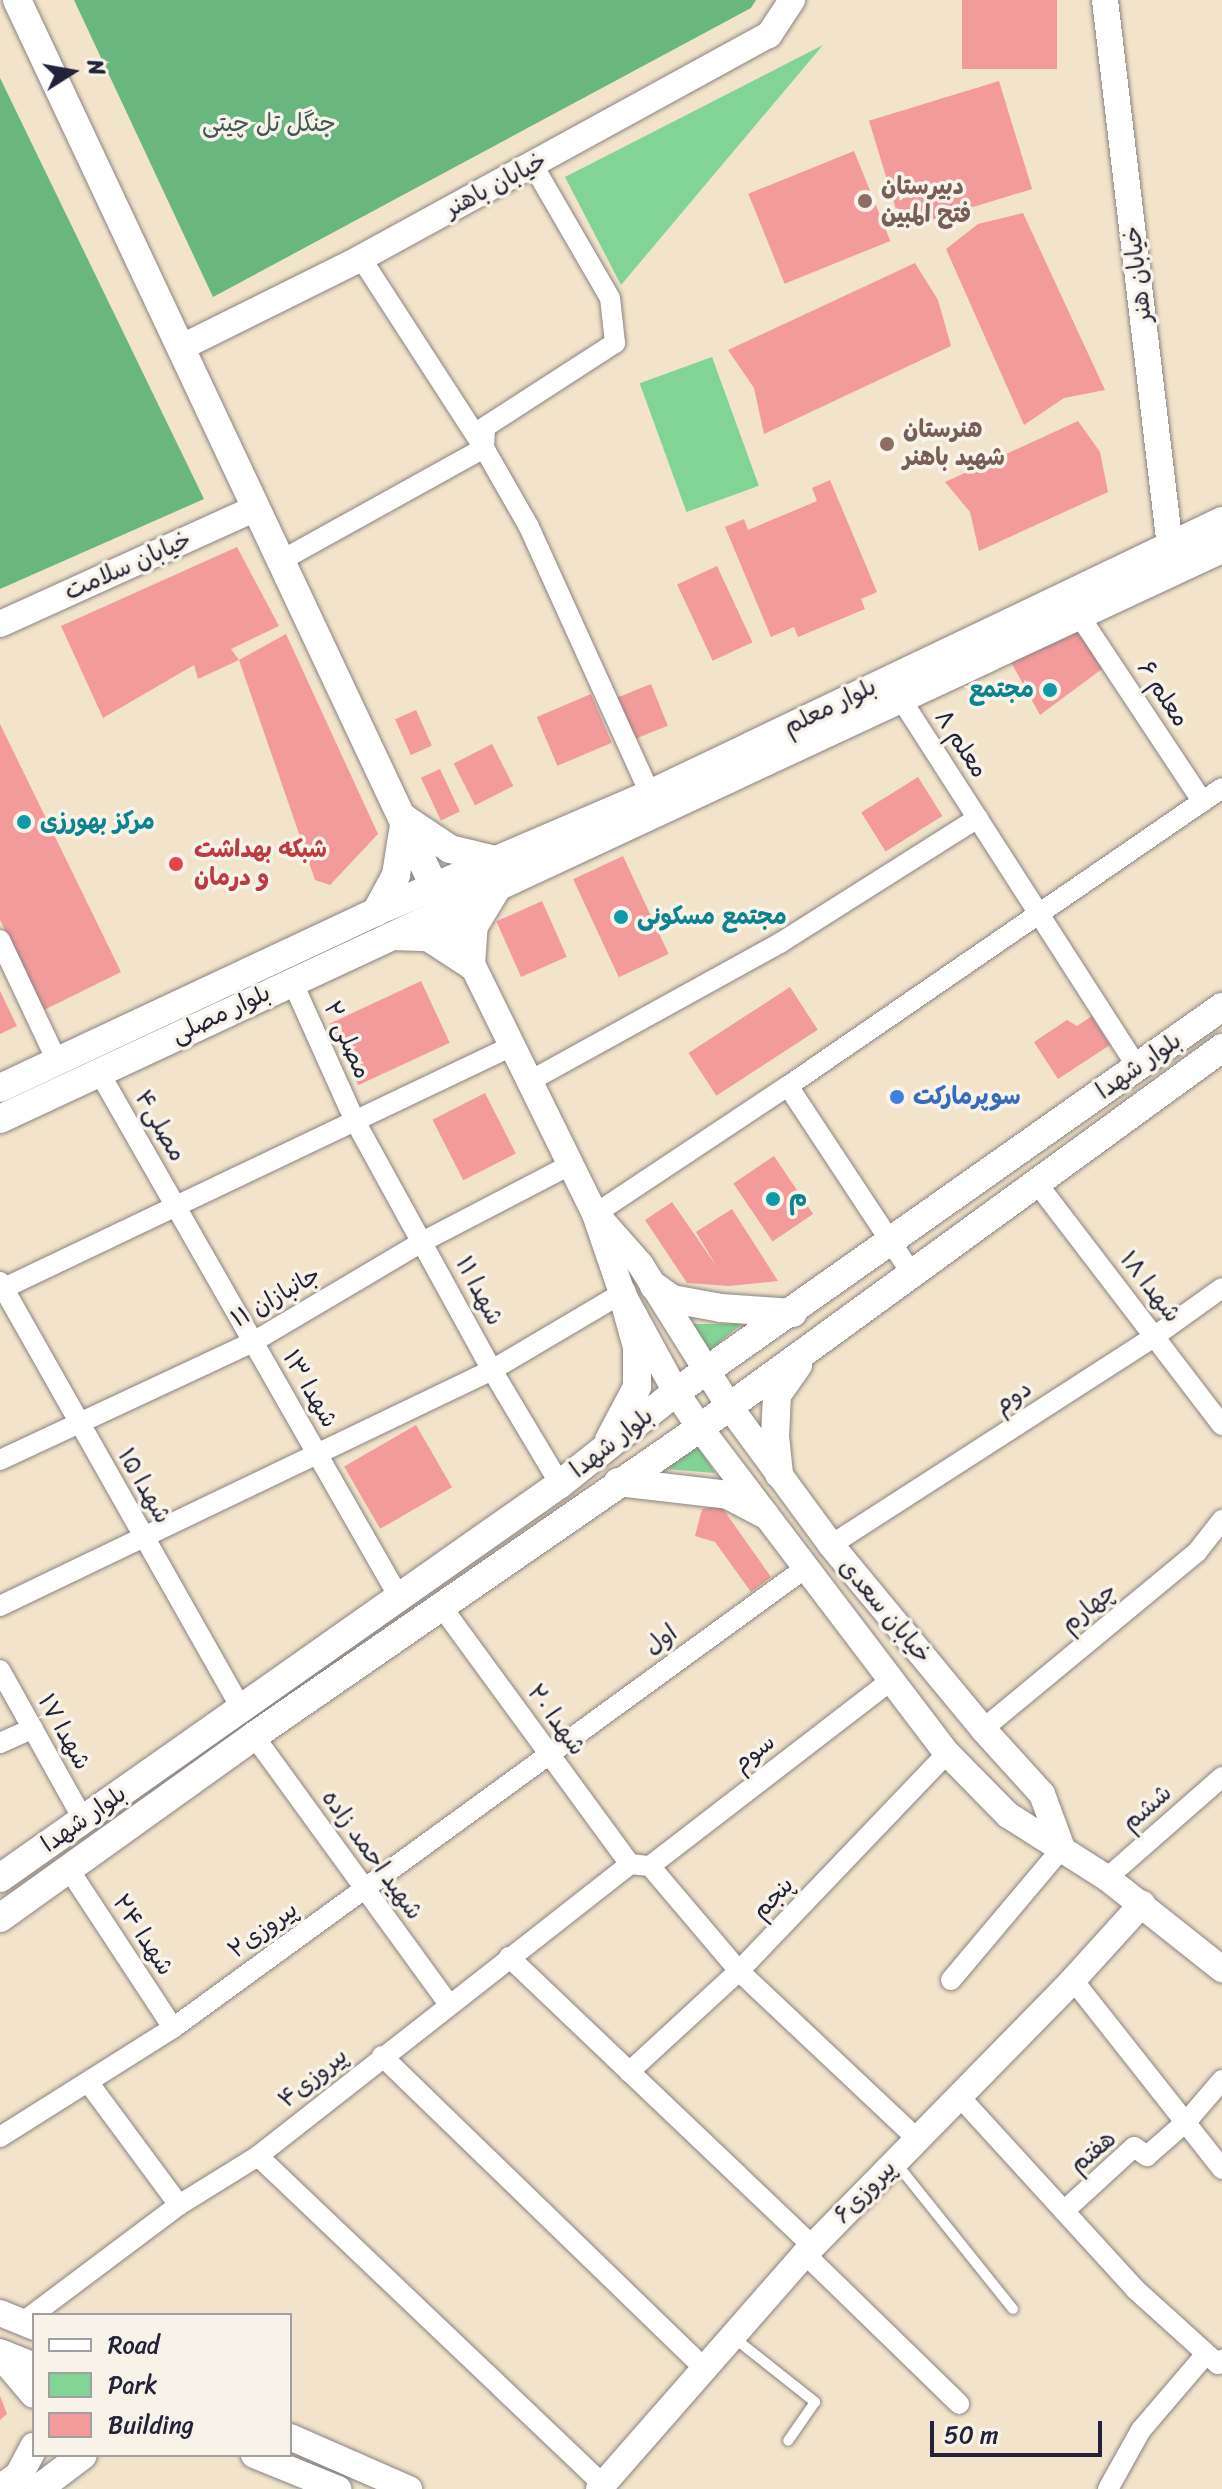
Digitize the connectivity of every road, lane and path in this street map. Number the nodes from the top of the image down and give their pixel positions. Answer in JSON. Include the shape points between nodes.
{"nodes":[{"id":1,"x":17,"y":0,"type":"edge"},
{"id":2,"x":792,"y":0,"type":"edge"},
{"id":3,"x":1105,"y":0,"type":"edge"},
{"id":4,"x":533,"y":165,"type":"junction"},
{"id":5,"x":361,"y":258,"type":"junction"},
{"id":6,"x":182,"y":347,"type":"junction"},
{"id":7,"x":484,"y":448,"type":"junction"},
{"id":8,"x":256,"y":508,"type":"junction"},
{"id":9,"x":1222,"y":521,"type":"edge"},
{"id":10,"x":1170,"y":547,"type":"junction"},
{"id":11,"x":1222,"y":549,"type":"edge"},
{"id":12,"x":282,"y":560,"type":"junction"},
{"id":13,"x":1079,"y":615,"type":"junction"},
{"id":14,"x":0,"y":624,"type":"edge"},
{"id":15,"x":901,"y":699,"type":"junction"},
{"id":16,"x":1222,"y":788,"type":"edge"},
{"id":17,"x":650,"y":794,"type":"junction"},
{"id":18,"x":1203,"y":802,"type":"junction"},
{"id":19,"x":978,"y":818,"type":"junction"},
{"id":20,"x":405,"y":819,"type":"junction"},
{"id":21,"x":498,"y":872,"type":"junction"},
{"id":22,"x":439,"y":898,"type":"junction"},
{"id":23,"x":1039,"y":914,"type":"junction"},
{"id":24,"x":382,"y":924,"type":"junction"},
{"id":25,"x":0,"y":940,"type":"edge"},
{"id":26,"x":471,"y":965,"type":"junction"},
{"id":27,"x":292,"y":981,"type":"junction"},
{"id":28,"x":1222,"y":1007,"type":"edge"},
{"id":29,"x":512,"y":1046,"type":"junction"},
{"id":30,"x":1222,"y":1048,"type":"edge"},
{"id":31,"x":57,"y":1061,"type":"junction"},
{"id":32,"x":1137,"y":1067,"type":"junction"},
{"id":33,"x":99,"y":1072,"type":"junction"},
{"id":34,"x":530,"y":1081,"type":"junction"},
{"id":35,"x":788,"y":1086,"type":"junction"},
{"id":36,"x":0,"y":1088,"type":"edge"},
{"id":37,"x":0,"y":1119,"type":"edge"},
{"id":38,"x":355,"y":1121,"type":"junction"},
{"id":39,"x":570,"y":1165,"type":"junction"},
{"id":40,"x":1036,"y":1182,"type":"junction"},
{"id":41,"x":176,"y":1206,"type":"junction"},
{"id":42,"x":595,"y":1214,"type":"junction"},
{"id":43,"x":422,"y":1242,"type":"junction"},
{"id":44,"x":890,"y":1244,"type":"junction"},
{"id":45,"x":912,"y":1274,"type":"junction"},
{"id":46,"x":654,"y":1286,"type":"junction"},
{"id":47,"x":1,"y":1287,"type":"edge"},
{"id":48,"x":1222,"y":1288,"type":"edge"},
{"id":49,"x":622,"y":1293,"type":"junction"},
{"id":50,"x":793,"y":1313,"type":"junction"},
{"id":51,"x":1155,"y":1336,"type":"junction"},
{"id":52,"x":253,"y":1342,"type":"junction"},
{"id":53,"x":809,"y":1349,"type":"junction"},
{"id":54,"x":492,"y":1370,"type":"junction"},
{"id":55,"x":706,"y":1372,"type":"junction"},
{"id":56,"x":676,"y":1392,"type":"junction"},
{"id":57,"x":729,"y":1406,"type":"junction"},
{"id":58,"x":79,"y":1423,"type":"junction"},
{"id":59,"x":1222,"y":1425,"type":"edge"},
{"id":60,"x":700,"y":1428,"type":"junction"},
{"id":61,"x":603,"y":1450,"type":"junction"},
{"id":62,"x":317,"y":1454,"type":"junction"},
{"id":63,"x":0,"y":1460,"type":"edge"},
{"id":64,"x":779,"y":1474,"type":"junction"},
{"id":65,"x":618,"y":1482,"type":"junction"},
{"id":66,"x":560,"y":1484,"type":"junction"},
{"id":67,"x":764,"y":1514,"type":"junction"},
{"id":68,"x":1222,"y":1520,"type":"edge"},
{"id":69,"x":143,"y":1536,"type":"junction"},
{"id":70,"x":831,"y":1545,"type":"junction"},
{"id":71,"x":804,"y":1569,"type":"junction"},
{"id":72,"x":399,"y":1597,"type":"junction"},
{"id":73,"x":0,"y":1606,"type":"edge"},
{"id":74,"x":441,"y":1606,"type":"junction"},
{"id":75,"x":0,"y":1670,"type":"edge"},
{"id":76,"x":890,"y":1681,"type":"junction"},
{"id":77,"x":241,"y":1708,"type":"junction"},
{"id":78,"x":33,"y":1728,"type":"junction"},
{"id":79,"x":983,"y":1729,"type":"junction"},
{"id":80,"x":254,"y":1736,"type":"junction"},
{"id":81,"x":0,"y":1743,"type":"edge"},
{"id":82,"x":548,"y":1753,"type":"junction"},
{"id":83,"x":947,"y":1753,"type":"junction"},
{"id":84,"x":1222,"y":1777,"type":"edge"},
{"id":85,"x":83,"y":1819,"type":"junction"},
{"id":86,"x":1062,"y":1848,"type":"junction"},
{"id":87,"x":640,"y":1865,"type":"junction"},
{"id":88,"x":70,"y":1871,"type":"junction"},
{"id":89,"x":0,"y":1878,"type":"edge"},
{"id":90,"x":1107,"y":1878,"type":"junction"},
{"id":91,"x":364,"y":1888,"type":"junction"},
{"id":92,"x":1142,"y":1904,"type":"junction"},
{"id":93,"x":0,"y":1918,"type":"edge"},
{"id":94,"x":509,"y":1957,"type":"junction"},
{"id":95,"x":1222,"y":1969,"type":"edge"},
{"id":96,"x":739,"y":1971,"type":"junction"},
{"id":97,"x":951,"y":1980,"type":"dead end"},
{"id":98,"x":1073,"y":1980,"type":"junction"},
{"id":99,"x":449,"y":2004,"type":"junction"},
{"id":100,"x":173,"y":2028,"type":"junction"},
{"id":101,"x":382,"y":2056,"type":"junction"},
{"id":102,"x":629,"y":2072,"type":"junction"},
{"id":103,"x":1222,"y":2080,"type":"edge"},
{"id":104,"x":88,"y":2082,"type":"junction"},
{"id":105,"x":959,"y":2096,"type":"junction"},
{"id":106,"x":1187,"y":2121,"type":"junction"},
{"id":107,"x":0,"y":2137,"type":"edge"},
{"id":108,"x":917,"y":2139,"type":"junction"},
{"id":109,"x":258,"y":2156,"type":"junction"},
{"id":110,"x":895,"y":2161,"type":"junction"},
{"id":111,"x":1222,"y":2169,"type":"edge"},
{"id":112,"x":179,"y":2205,"type":"junction"},
{"id":113,"x":1064,"y":2211,"type":"junction"},
{"id":114,"x":809,"y":2250,"type":"junction"},
{"id":115,"x":1013,"y":2309,"type":"dead end"},
{"id":116,"x":19,"y":2321,"type":"edge"},
{"id":117,"x":732,"y":2336,"type":"junction"},
{"id":118,"x":0,"y":2353,"type":"edge"},
{"id":119,"x":1214,"y":2357,"type":"edge"},
{"id":120,"x":32,"y":2365,"type":"edge"},
{"id":121,"x":704,"y":2368,"type":"junction"},
{"id":122,"x":32,"y":2392,"type":"edge"},
{"id":123,"x":959,"y":2404,"type":"dead end"},
{"id":124,"x":292,"y":2438,"type":"edge"},
{"id":125,"x":788,"y":2441,"type":"dead end"},
{"id":126,"x":32,"y":2451,"type":"edge"},
{"id":127,"x":80,"y":2457,"type":"edge"},
{"id":128,"x":259,"y":2457,"type":"edge"},
{"id":129,"x":601,"y":2486,"type":"edge"},
{"id":130,"x":0,"y":2489,"type":"edge"},
{"id":131,"x":38,"y":2489,"type":"edge"},
{"id":132,"x":338,"y":2489,"type":"edge"},
{"id":133,"x":409,"y":2489,"type":"edge"},
{"id":134,"x":1108,"y":2489,"type":"edge"}],
"edges":[{"from":1,"to":6,"type":"main road"},
{"from":2,"to":4,"type":"street","name":"خیابان باهنر","via":[[769,35]]},
{"from":3,"to":10,"type":"street","name":"خیابان هنر"},
{"from":4,"to":5,"type":"street","name":"خیابان باهنر"},
{"from":4,"to":7,"type":"street","via":[[610,298],[615,343],[485,427]]},
{"from":5,"to":6,"type":"street","name":"خیابان باهنر"},
{"from":5,"to":7,"type":"street"},
{"from":6,"to":8,"type":"main road"},
{"from":7,"to":12,"type":"street"},
{"from":7,"to":17,"type":"street","via":[[529,527]]},
{"from":8,"to":12,"type":"main road"},
{"from":8,"to":14,"type":"street","name":"خیابان سلامت"},
{"from":9,"to":10,"type":"main road","name":"بلوار معلم"},
{"from":10,"to":17,"type":"main road","name":"بلوار معلم"},
{"from":11,"to":13,"type":"main road","name":"بلوار معلم"},
{"from":12,"to":20,"type":"main road"},
{"from":13,"to":15,"type":"main road","name":"بلوار معلم"},
{"from":13,"to":18,"type":"street","name":"معلم ۶"},
{"from":15,"to":19,"type":"street","name":"معلم ۸"},
{"from":15,"to":21,"type":"main road","name":"بلوار معلم"},
{"from":16,"to":18,"type":"street"},
{"from":17,"to":21,"type":"main road","name":"بلوار معلم"},
{"from":18,"to":23,"type":"street"},
{"from":19,"to":23,"type":"street","name":"معلم ۸"},
{"from":19,"to":34,"type":"street","via":[[780,943]]},
{"from":20,"to":21,"type":"main road"},
{"from":20,"to":22,"type":"main road"},
{"from":20,"to":24,"type":"main road"},
{"from":21,"to":22,"type":"main road","name":"بلوار معلم"},
{"from":21,"to":26,"type":"main road","via":[[474,926]]},
{"from":22,"to":24,"type":"main road","name":"بلوار مصلی"},
{"from":22,"to":26,"type":"street"},
{"from":23,"to":32,"type":"street","name":"معلم ۸"},
{"from":23,"to":35,"type":"street"},
{"from":24,"to":26,"type":"main road","via":[[428,937]]},
{"from":24,"to":27,"type":"main road","name":"بلوار مصلی"},
{"from":24,"to":31,"type":"main road","name":"بلوار مصلی"},
{"from":25,"to":31,"type":"street"},
{"from":26,"to":29,"type":"street"},
{"from":27,"to":33,"type":"main road","name":"بلوار مصلی"},
{"from":27,"to":38,"type":"street","name":"مصلی ۲"},
{"from":28,"to":32,"type":"main road","name":"بلوار شهدا"},
{"from":29,"to":34,"type":"street"},
{"from":29,"to":38,"type":"street"},
{"from":30,"to":40,"type":"main road","name":"بلوار شهدا"},
{"from":31,"to":36,"type":"main road","name":"بلوار مصلی"},
{"from":32,"to":44,"type":"main road","name":"بلوار شهدا"},
{"from":33,"to":37,"type":"main road","name":"بلوار مصلی"},
{"from":33,"to":41,"type":"street","name":"مصلی۴"},
{"from":34,"to":39,"type":"street"},
{"from":35,"to":42,"type":"street"},
{"from":35,"to":44,"type":"street"},
{"from":38,"to":41,"type":"street"},
{"from":38,"to":43,"type":"street","name":"شهدا ۱۱"},
{"from":39,"to":42,"type":"street"},
{"from":39,"to":43,"type":"street","name":"جانبازان ۱۱"},
{"from":40,"to":45,"type":"main road","name":"بلوار شهدا"},
{"from":40,"to":51,"type":"street","name":"شهدا ۱۸"},
{"from":41,"to":47,"type":"street"},
{"from":41,"to":52,"type":"street","name":"شهدا ۱۳"},
{"from":42,"to":46,"type":"street","name":"خیابان سعدی"},
{"from":42,"to":49,"type":"street","name":"خیابان سعدی"},
{"from":43,"to":52,"type":"street","name":"جانبازان ۱۱"},
{"from":43,"to":54,"type":"street","name":"شهدا ۱۱"},
{"from":44,"to":45,"type":"street"},
{"from":44,"to":50,"type":"main road","name":"بلوار شهدا"},
{"from":45,"to":53,"type":"main road","name":"بلوار شهدا"},
{"from":46,"to":50,"type":"main road","via":[[672,1299]]},
{"from":46,"to":55,"type":"street","name":"خیابان سعدی"},
{"from":47,"to":58,"type":"street","name":"شهدا ۱۵"},
{"from":48,"to":51,"type":"street","name":"دوم"},
{"from":49,"to":54,"type":"street"},
{"from":49,"to":56,"type":"street","name":"خیابان سعدی"},
{"from":49,"to":61,"type":"main road","via":[[637,1347],[637,1387]]},
{"from":50,"to":55,"type":"main road","name":"بلوار شهدا"},
{"from":51,"to":59,"type":"street","name":"شهدا ۱۸"},
{"from":51,"to":70,"type":"street","name":"دوم"},
{"from":52,"to":58,"type":"street","name":"جانبازان ۱۱"},
{"from":52,"to":62,"type":"street","name":"شهدا ۱۳"},
{"from":53,"to":57,"type":"main road","name":"بلوار شهدا"},
{"from":53,"to":64,"type":"main road","via":[[777,1395]]},
{"from":54,"to":62,"type":"street"},
{"from":54,"to":66,"type":"street","name":"شهدا ۱۱"},
{"from":55,"to":56,"type":"main road","name":"بلوار شهدا"},
{"from":55,"to":57,"type":"street","name":"خیابان سعدی"},
{"from":56,"to":60,"type":"street","name":"خیابان سعدی"},
{"from":56,"to":61,"type":"main road","name":"بلوار شهدا"},
{"from":57,"to":60,"type":"main road","name":"بلوار شهدا"},
{"from":57,"to":64,"type":"street","name":"خیابان سعدی"},
{"from":58,"to":63,"type":"street","name":"جانبازان ۱۱"},
{"from":58,"to":69,"type":"street","name":"شهدا ۱۵"},
{"from":60,"to":65,"type":"main road","name":"بلوار شهدا"},
{"from":60,"to":67,"type":"street","name":"خیابان سعدی"},
{"from":61,"to":66,"type":"main road","name":"بلوار شهدا"},
{"from":62,"to":69,"type":"street"},
{"from":62,"to":72,"type":"street","name":"شهدا ۱۳"},
{"from":64,"to":70,"type":"street","name":"خیابان سعدی"},
{"from":65,"to":67,"type":"main road","via":[[728,1495]]},
{"from":65,"to":74,"type":"main road","name":"بلوار شهدا"},
{"from":66,"to":72,"type":"main road","name":"بلوار شهدا"},
{"from":67,"to":71,"type":"street","name":"خیابان سعدی"},
{"from":68,"to":79,"type":"street","name":"چهارم","via":[[1197,1552]]},
{"from":69,"to":73,"type":"street"},
{"from":69,"to":77,"type":"street","name":"شهدا ۱۵"},
{"from":70,"to":79,"type":"street","name":"خیابان سعدی"},
{"from":71,"to":76,"type":"street","name":"خیابان سعدی"},
{"from":71,"to":82,"type":"street","name":"اول"},
{"from":72,"to":77,"type":"main road","name":"بلوار شهدا"},
{"from":74,"to":80,"type":"main road","name":"بلوار شهدا"},
{"from":74,"to":82,"type":"street","name":"شهدا ۲۰"},
{"from":75,"to":78,"type":"street","name":"شهدا ۱۷"},
{"from":76,"to":83,"type":"street","name":"خیابان سعدی"},
{"from":76,"to":87,"type":"street","name":"سوم"},
{"from":77,"to":85,"type":"main road","name":"بلوار شهدا"},
{"from":78,"to":81,"type":"street"},
{"from":78,"to":85,"type":"street","name":"شهدا ۱۷"},
{"from":79,"to":86,"type":"street","name":"خیابان سعدی","via":[[1042,1794]]},
{"from":80,"to":88,"type":"main road","name":"بلوار شهدا"},
{"from":80,"to":91,"type":"street","name":"شهید احمد زاده"},
{"from":82,"to":87,"type":"street","name":"شهدا ۲۰"},
{"from":82,"to":91,"type":"street","name":"پیروزی۲"},
{"from":83,"to":86,"type":"street","name":"خیابان سعدی","via":[[1008,1815]]},
{"from":83,"to":96,"type":"street","name":"پنجم"},
{"from":84,"to":90,"type":"street","name":"ششم"},
{"from":85,"to":89,"type":"main road","name":"بلوار شهدا"},
{"from":86,"to":90,"type":"street","name":"خیابان سعدی"},
{"from":86,"to":97,"type":"street"},
{"from":87,"to":94,"type":"street","name":"پیروزی۴"},
{"from":87,"to":96,"type":"street","name":"شهدا ۲۰"},
{"from":88,"to":93,"type":"main road","name":"بلوار شهدا"},
{"from":88,"to":100,"type":"street","name":"شهدا ۲۴"},
{"from":90,"to":92,"type":"street","name":"خیابان سعدی"},
{"from":91,"to":99,"type":"street","name":"شهید احمد زاده"},
{"from":91,"to":100,"type":"street","name":"پیروزی۲"},
{"from":92,"to":95,"type":"street","name":"خیابان سعدی"},
{"from":92,"to":98,"type":"street","name":"پیروزی۶"},
{"from":94,"to":99,"type":"street","name":"پیروزی۴"},
{"from":94,"to":102,"type":"street"},
{"from":96,"to":102,"type":"street","name":"پنجم"},
{"from":96,"to":108,"type":"street","name":"شهدا ۲۰"},
{"from":98,"to":105,"type":"street","name":"پیروزی۶"},
{"from":98,"to":106,"type":"street"},
{"from":99,"to":101,"type":"street","name":"پیروزی۴"},
{"from":100,"to":104,"type":"street","name":"پیروزی۲"},
{"from":101,"to":109,"type":"street","name":"پیروزی۴"},
{"from":101,"to":121,"type":"street"},
{"from":102,"to":114,"type":"street"},
{"from":103,"to":106,"type":"street","name":"هفتم"},
{"from":104,"to":107,"type":"street","name":"پیروزی۲"},
{"from":104,"to":112,"type":"street"},
{"from":105,"to":108,"type":"street","name":"پیروزی۶"},
{"from":105,"to":113,"type":"street"},
{"from":106,"to":111,"type":"street"},
{"from":106,"to":113,"type":"street","name":"هفتم","via":[[1147,2156],[1134,2147]]},
{"from":108,"to":110,"type":"street","name":"پیروزی۶"},
{"from":109,"to":112,"type":"street","name":"پیروزی۴"},
{"from":109,"to":129,"type":"street"},
{"from":110,"to":114,"type":"street","name":"پیروزی۶"},
{"from":110,"to":115,"type":"lane"},
{"from":112,"to":116,"type":"street","name":"پیروزی۴"},
{"from":113,"to":119,"type":"street","via":[[1135,2289]]},
{"from":114,"to":117,"type":"street","name":"پیروزی۶"},
{"from":114,"to":123,"type":"street"},
{"from":117,"to":121,"type":"street","name":"پیروزی۶"},
{"from":117,"to":125,"type":"lane","via":[[815,2402]]},
{"from":118,"to":120,"type":"street"},
{"from":118,"to":122,"type":"main road"},
{"from":119,"to":134,"type":"street","via":[[1141,2430]]},
{"from":121,"to":129,"type":"street","name":"پیروزی۶"},
{"from":124,"to":133,"type":"street"},
{"from":126,"to":130,"type":"main road","via":[[19,2475]]},
{"from":127,"to":131,"type":"main road"},
{"from":128,"to":132,"type":"street"}]}
